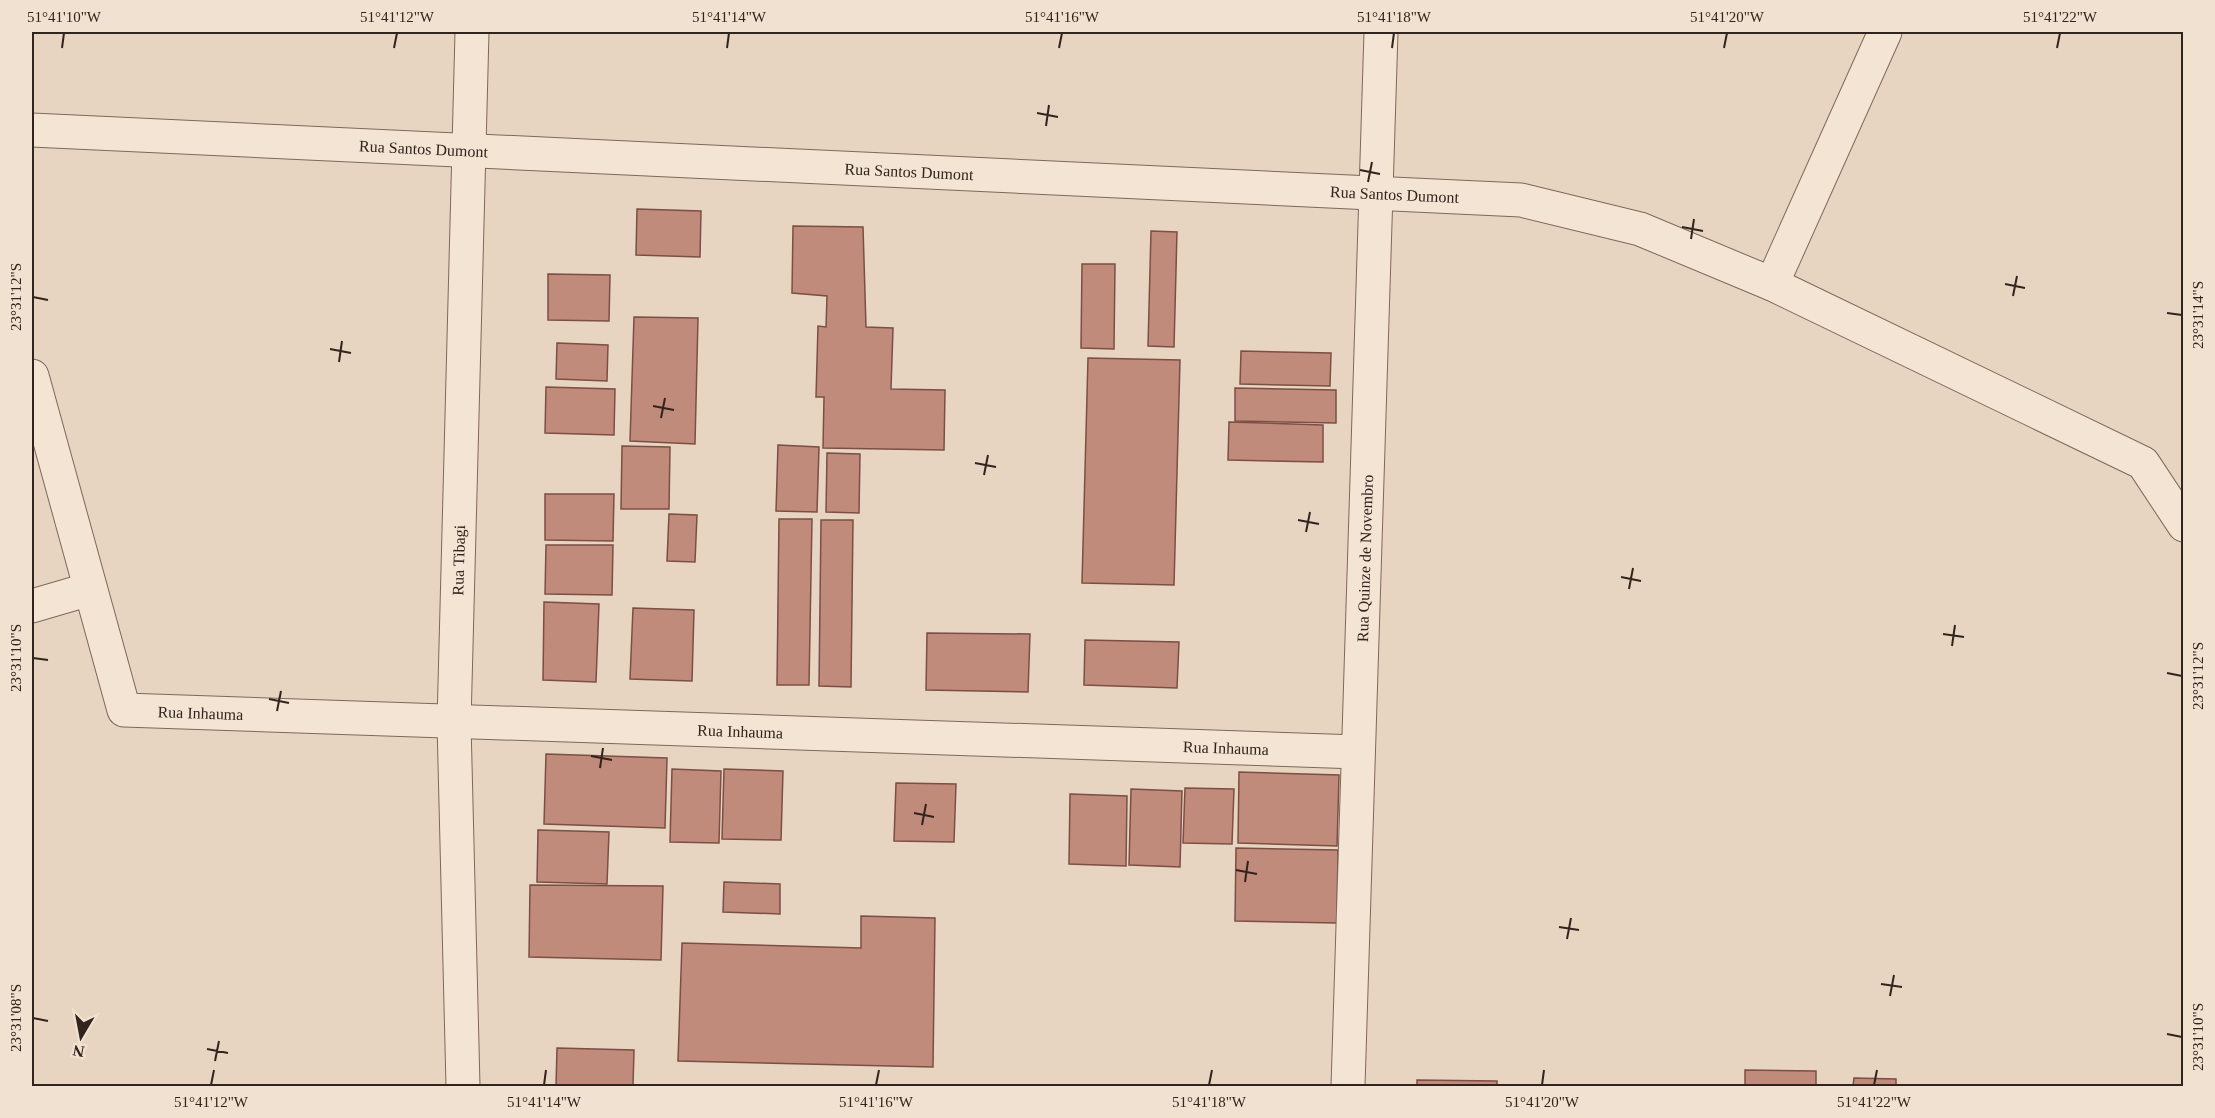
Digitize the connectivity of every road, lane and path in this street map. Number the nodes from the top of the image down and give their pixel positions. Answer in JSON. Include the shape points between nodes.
{"nodes":[{"id":1,"x":472,"y":32,"type":"edge"},
{"id":2,"x":1381,"y":32,"type":"edge"},
{"id":3,"x":1885,"y":32,"type":"edge"},
{"id":4,"x":32,"y":130,"type":"edge"},
{"id":5,"x":470,"y":151,"type":"junction"},
{"id":6,"x":1374,"y":194,"type":"junction"},
{"id":7,"x":1772,"y":284,"type":"junction"},
{"id":8,"x":32,"y":376,"type":"edge"},
{"id":9,"x":2184,"y":525,"type":"edge"},
{"id":10,"x":90,"y":589,"type":"junction"},
{"id":11,"x":32,"y":606,"type":"edge"},
{"id":12,"x":454,"y":723,"type":"junction"},
{"id":13,"x":1358,"y":752,"type":"junction"},
{"id":14,"x":463,"y":1086,"type":"edge"},
{"id":15,"x":1348,"y":1086,"type":"edge"}],
"edges":[{"from":1,"to":5,"type":"street","name":"Rua Tibagi"},
{"from":2,"to":6,"type":"street","name":"Rua Quinze de Novembro"},
{"from":3,"to":7,"type":"street"},
{"from":4,"to":5,"type":"street","name":"Rua Santos Dumont"},
{"from":5,"to":6,"type":"street","name":"Rua Santos Dumont"},
{"from":5,"to":12,"type":"street","name":"Rua Tibagi"},
{"from":6,"to":7,"type":"street","name":"Rua Santos Dumont","via":[[1521,200],[1640,229]]},
{"from":6,"to":13,"type":"street","name":"Rua Quinze de Novembro"},
{"from":7,"to":9,"type":"street","name":"Rua Santos Dumont","via":[[2144,463]]},
{"from":8,"to":10,"type":"street"},
{"from":10,"to":11,"type":"street"},
{"from":10,"to":12,"type":"street","name":"Rua Inhauma","via":[[124,710]]},
{"from":12,"to":13,"type":"street","name":"Rua Inhauma"},
{"from":12,"to":14,"type":"street","name":"Rua Tibagi"},
{"from":13,"to":15,"type":"street","name":"Rua Quinze de Novembro"}]}
